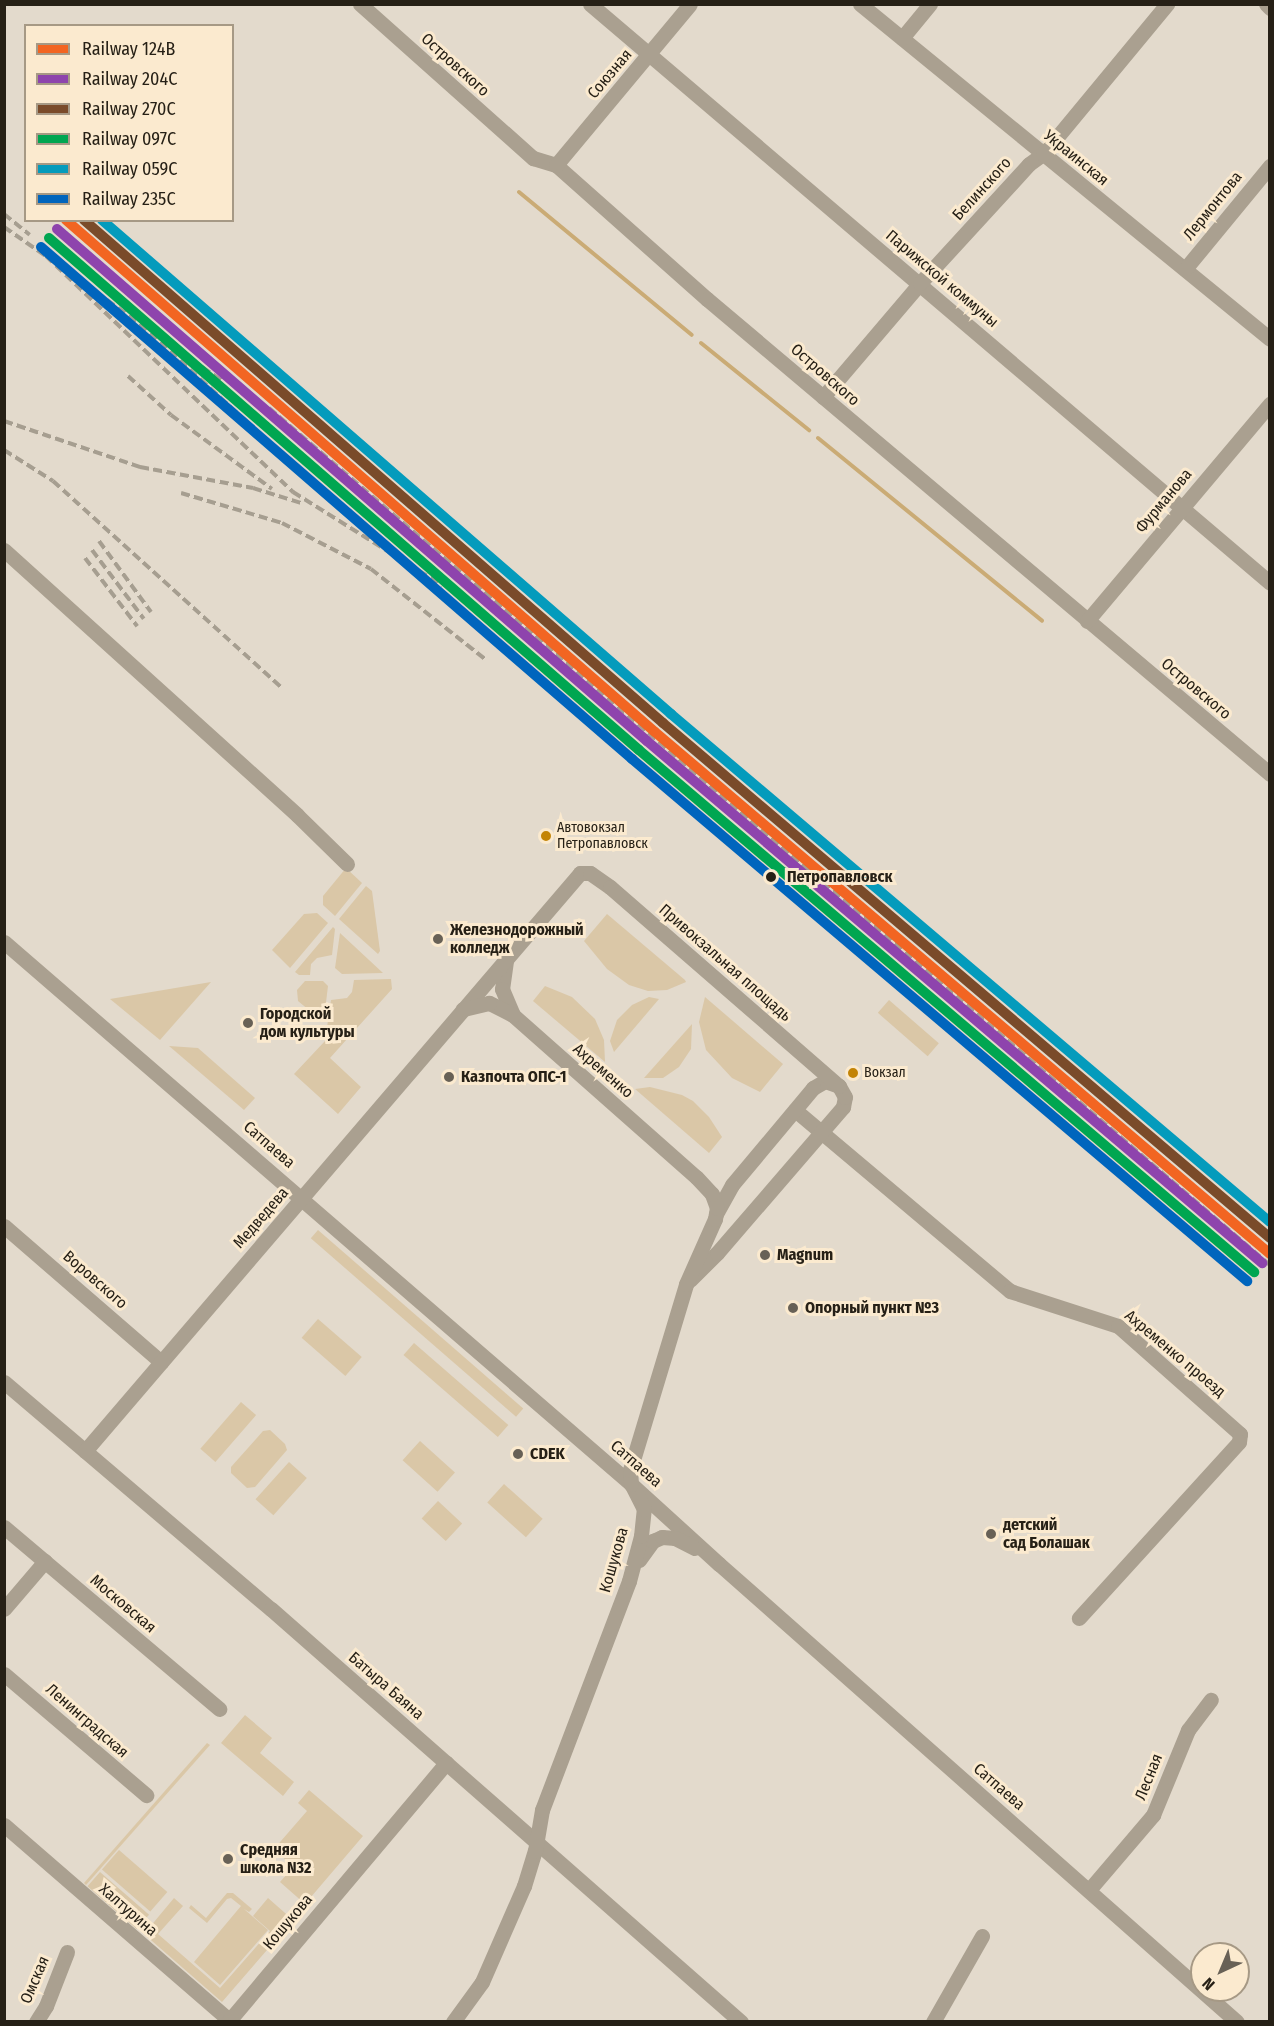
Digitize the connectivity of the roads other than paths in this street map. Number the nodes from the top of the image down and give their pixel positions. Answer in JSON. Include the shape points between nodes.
{"nodes":[{"id":1,"x":360,"y":4,"type":"edge"},
{"id":2,"x":590,"y":4,"type":"edge"},
{"id":3,"x":690,"y":4,"type":"edge"},
{"id":4,"x":860,"y":4,"type":"edge"},
{"id":5,"x":930,"y":4,"type":"edge"},
{"id":6,"x":1167,"y":4,"type":"edge"},
{"id":7,"x":1266,"y":4,"type":"edge"},
{"id":8,"x":1269,"y":8,"type":"edge"},
{"id":9,"x":902,"y":38,"type":"junction"},
{"id":10,"x":650,"y":55,"type":"junction"},
{"id":11,"x":1043,"y":154,"type":"junction"},
{"id":12,"x":556,"y":165,"type":"junction"},
{"id":13,"x":1269,"y":166,"type":"edge"},
{"id":14,"x":1185,"y":270,"type":"junction"},
{"id":15,"x":920,"y":283,"type":"junction"},
{"id":16,"x":1269,"y":339,"type":"edge"},
{"id":17,"x":823,"y":397,"type":"junction"},
{"id":18,"x":1269,"y":404,"type":"edge"},
{"id":19,"x":1182,"y":508,"type":"junction"},
{"id":20,"x":4,"y":550,"type":"edge"},
{"id":21,"x":1269,"y":583,"type":"edge"},
{"id":22,"x":1087,"y":621,"type":"junction"},
{"id":23,"x":1269,"y":774,"type":"edge"},
{"id":24,"x":347,"y":864,"type":"dead end"},
{"id":25,"x":585,"y":872,"type":"joint"},
{"id":26,"x":4,"y":942,"type":"edge"},
{"id":27,"x":508,"y":956,"type":"junction"},
{"id":28,"x":463,"y":1009,"type":"junction"},
{"id":29,"x":513,"y":1015,"type":"junction"},
{"id":30,"x":839,"y":1086,"type":"junction"},
{"id":31,"x":795,"y":1110,"type":"junction"},
{"id":32,"x":821,"y":1132,"type":"junction"},
{"id":33,"x":739,"y":1176,"type":"junction"},
{"id":34,"x":696,"y":1177,"type":"junction"},
{"id":35,"x":302,"y":1197,"type":"junction"},
{"id":36,"x":716,"y":1215,"type":"junction"},
{"id":37,"x":4,"y":1226,"type":"edge"},
{"id":38,"x":686,"y":1284,"type":"junction"},
{"id":39,"x":161,"y":1362,"type":"junction"},
{"id":40,"x":4,"y":1382,"type":"edge"},
{"id":41,"x":85,"y":1451,"type":"junction"},
{"id":42,"x":632,"y":1484,"type":"junction"},
{"id":43,"x":675,"y":1523,"type":"junction"},
{"id":44,"x":4,"y":1527,"type":"edge"},
{"id":45,"x":641,"y":1536,"type":"junction"},
{"id":46,"x":714,"y":1559,"type":"junction"},
{"id":47,"x":45,"y":1561,"type":"junction"},
{"id":48,"x":633,"y":1570,"type":"junction"},
{"id":49,"x":4,"y":1609,"type":"edge"},
{"id":50,"x":1079,"y":1618,"type":"dead end"},
{"id":51,"x":4,"y":1674,"type":"edge"},
{"id":52,"x":1211,"y":1700,"type":"dead end"},
{"id":53,"x":219,"y":1709,"type":"dead end"},
{"id":54,"x":446,"y":1763,"type":"junction"},
{"id":55,"x":146,"y":1795,"type":"dead end"},
{"id":56,"x":542,"y":1810,"type":"junction"},
{"id":57,"x":512,"y":1821,"type":"junction"},
{"id":58,"x":4,"y":1825,"type":"edge"},
{"id":59,"x":536,"y":1841,"type":"junction"},
{"id":60,"x":1089,"y":1890,"type":"junction"},
{"id":61,"x":982,"y":1936,"type":"dead end"},
{"id":62,"x":67,"y":1952,"type":"dead end"},
{"id":63,"x":228,"y":2021,"type":"edge"},
{"id":64,"x":36,"y":2022,"type":"edge"},
{"id":65,"x":453,"y":2022,"type":"edge"},
{"id":66,"x":741,"y":2022,"type":"edge"},
{"id":67,"x":933,"y":2022,"type":"edge"},
{"id":68,"x":1237,"y":2022,"type":"edge"}],
"edges":[{"from":1,"to":12,"type":"street","name":"Островского","via":[[532,158]]},
{"from":2,"to":10,"type":"street","name":"Парижской коммуны"},
{"from":3,"to":10,"type":"street","name":"Союзная"},
{"from":4,"to":9,"type":"street","name":"Украинская"},
{"from":5,"to":9,"type":"street"},
{"from":6,"to":11,"type":"street","name":"Белинского"},
{"from":7,"to":8,"type":"street"},
{"from":9,"to":11,"type":"street","name":"Украинская"},
{"from":10,"to":12,"type":"street","name":"Союзная"},
{"from":10,"to":15,"type":"street","name":"Парижской коммуны"},
{"from":11,"to":14,"type":"street","name":"Украинская"},
{"from":11,"to":15,"type":"street","name":"Белинского","via":[[1029,164]]},
{"from":12,"to":17,"type":"street","name":"Островского"},
{"from":13,"to":14,"type":"street","name":"Лермонтова"},
{"from":14,"to":16,"type":"street","name":"Украинская"},
{"from":15,"to":17,"type":"street","name":"Белинского"},
{"from":15,"to":19,"type":"street","name":"Парижской коммуны"},
{"from":17,"to":22,"type":"street","name":"Островского"},
{"from":18,"to":19,"type":"street","name":"Фурманова"},
{"from":19,"to":21,"type":"street","name":"Парижской коммуны"},
{"from":19,"to":22,"type":"street","name":"Фурманова"},
{"from":20,"to":24,"type":"street"},
{"from":22,"to":23,"type":"street","name":"Островского"},
{"from":25,"to":27,"type":"street","name":"Медведева","via":[[578,874]]},
{"from":25,"to":30,"type":"street","name":"Привокзальная площадь","via":[[610,887]]},
{"from":26,"to":35,"type":"street","name":"Сатпаева"},
{"from":27,"to":28,"type":"street","name":"Медведева"},
{"from":27,"to":29,"type":"street","via":[[502,989]]},
{"from":28,"to":29,"type":"street","name":"Ахременко","via":[[489,1003]]},
{"from":28,"to":35,"type":"street","name":"Медведева"},
{"from":29,"to":34,"type":"street","name":"Ахременко"},
{"from":30,"to":31,"type":"street","via":[[831,1081],[819,1083]]},
{"from":30,"to":32,"type":"street","name":"Кошукова","via":[[844,1104]]},
{"from":31,"to":32,"type":"street","name":"Ахременко проезд"},
{"from":31,"to":33,"type":"street"},
{"from":32,"to":38,"type":"street","name":"Кошукова"},
{"from":32,"to":50,"type":"street","name":"Ахременко проезд","via":[[1010,1291],[1118,1326],[1240,1434],[1239,1442]]},
{"from":33,"to":34,"type":"street","via":[[715,1183]]},
{"from":33,"to":36,"type":"street","name":"Кошукова"},
{"from":34,"to":36,"type":"street","name":"Ахременко","via":[[710,1191]]},
{"from":35,"to":39,"type":"street","name":"Медведева"},
{"from":35,"to":42,"type":"street","name":"Сатпаева"},
{"from":36,"to":38,"type":"street","name":"Кошукова"},
{"from":37,"to":39,"type":"street","name":"Воровского"},
{"from":38,"to":42,"type":"street","name":"Кошукова","via":[[630,1470]]},
{"from":39,"to":41,"type":"street","name":"Медведева"},
{"from":40,"to":41,"type":"street","name":"Батыра Баяна"},
{"from":41,"to":54,"type":"street","name":"Батыра Баяна"},
{"from":42,"to":43,"type":"street","name":"Сатпаева"},
{"from":42,"to":45,"type":"street","name":"Кошукова","via":[[644,1505]]},
{"from":43,"to":45,"type":"street","via":[[655,1517]]},
{"from":43,"to":46,"type":"street","name":"Сатпаева"},
{"from":44,"to":47,"type":"street","name":"Московская"},
{"from":45,"to":48,"type":"street","name":"Кошукова"},
{"from":46,"to":48,"type":"street","via":[[680,1540],[662,1537],[650,1544]]},
{"from":46,"to":60,"type":"street","name":"Сатпаева"},
{"from":47,"to":49,"type":"street"},
{"from":47,"to":53,"type":"street","name":"Московская"},
{"from":48,"to":56,"type":"street","name":"Кошукова"},
{"from":51,"to":55,"type":"street","name":"Ленинградская"},
{"from":52,"to":60,"type":"street","name":"Лесная","via":[[1188,1730],[1153,1815]]},
{"from":54,"to":57,"type":"street","name":"Батыра Баяна"},
{"from":54,"to":63,"type":"street","name":"Кошукова"},
{"from":56,"to":57,"type":"street","via":[[530,1827]]},
{"from":56,"to":59,"type":"street","name":"Кошукова"},
{"from":57,"to":59,"type":"street","name":"Батыра Баяна"},
{"from":58,"to":63,"type":"street","name":"Халтурина"},
{"from":59,"to":65,"type":"street","name":"Кошукова","via":[[524,1886],[484,1978]]},
{"from":59,"to":66,"type":"street","name":"Батыра Баяна"},
{"from":60,"to":68,"type":"street","name":"Сатпаева"},
{"from":61,"to":67,"type":"street"},
{"from":62,"to":64,"type":"street","name":"Омская"}]}
